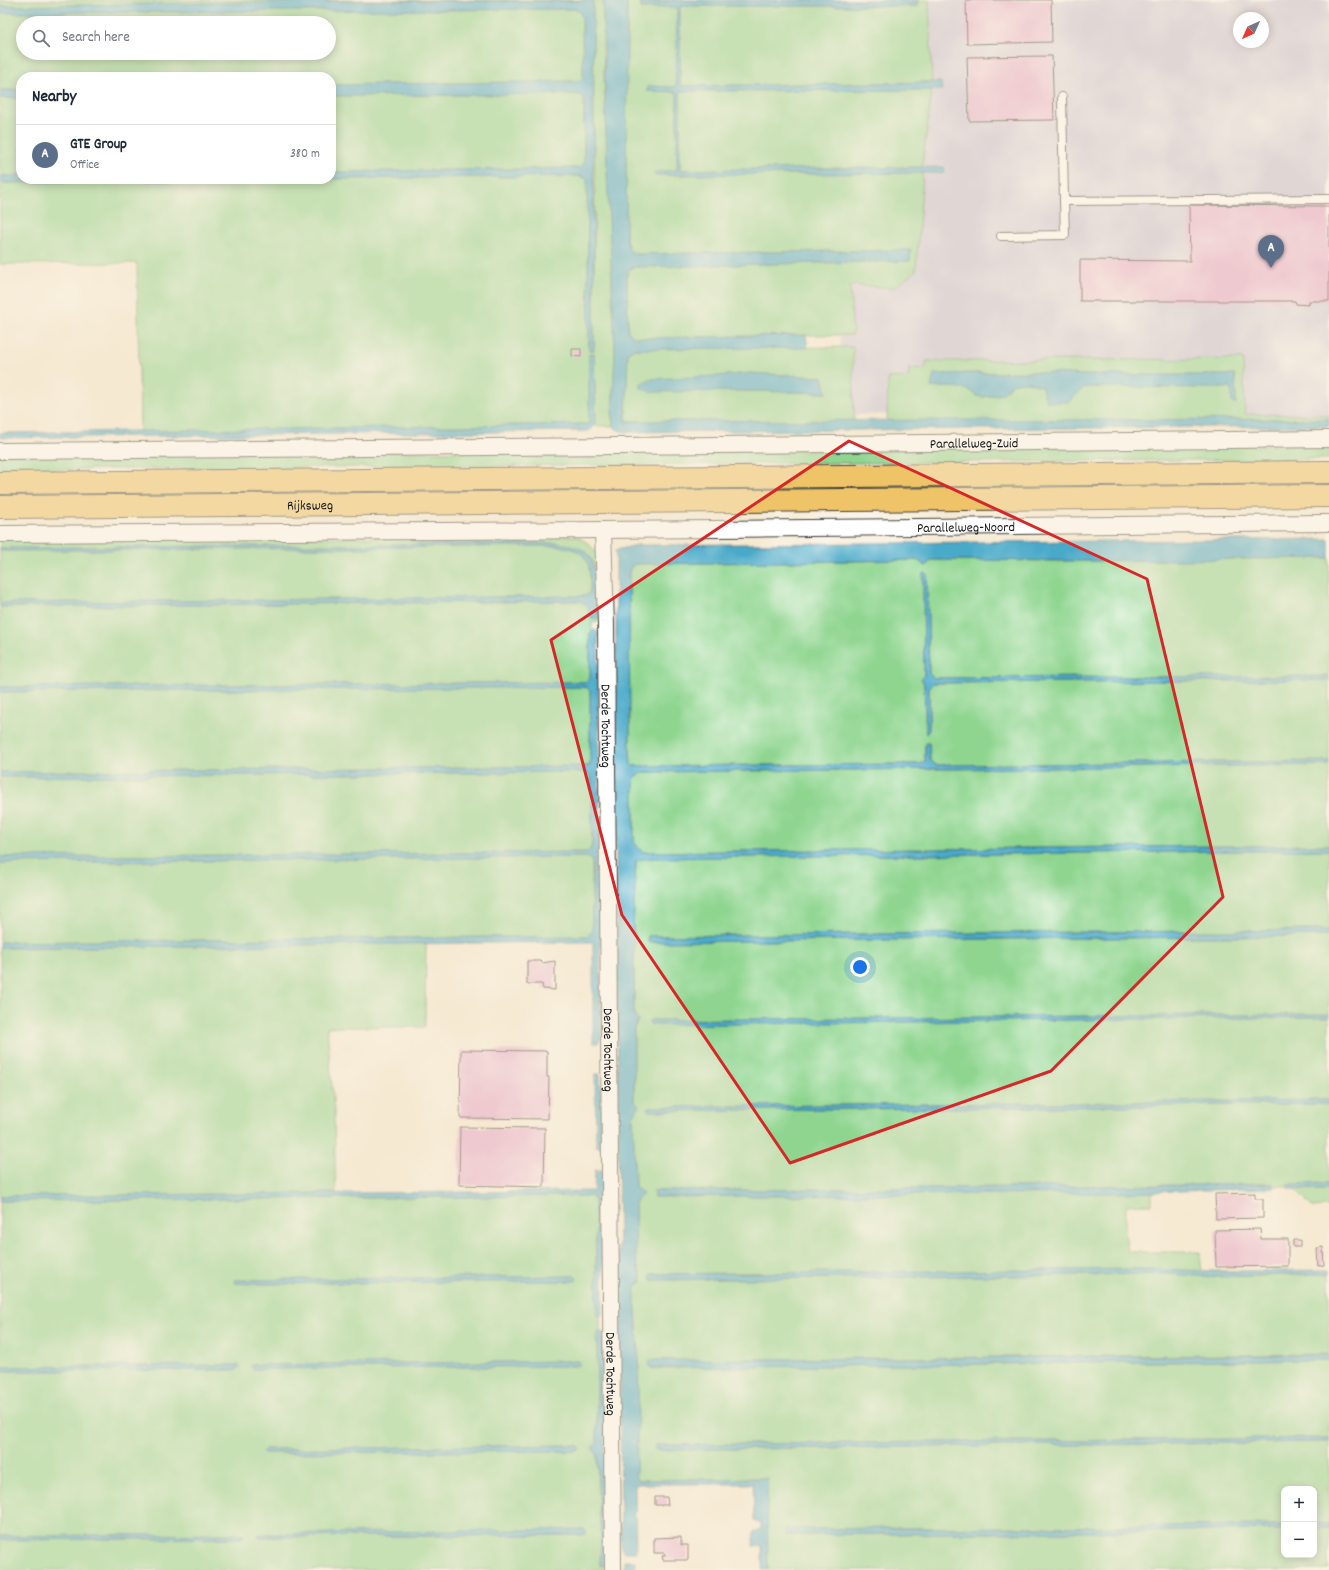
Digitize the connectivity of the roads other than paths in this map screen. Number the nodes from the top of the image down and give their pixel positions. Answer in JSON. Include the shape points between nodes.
{"nodes":[{"id":1,"x":1062,"y":97,"type":"dead end"},
{"id":2,"x":1329,"y":199,"type":"edge"},
{"id":3,"x":1064,"y":201,"type":"junction"},
{"id":4,"x":1001,"y":236,"type":"dead end"},
{"id":5,"x":1329,"y":439,"type":"edge"},
{"id":6,"x":0,"y":450,"type":"edge"},
{"id":7,"x":1329,"y":472,"type":"edge"},
{"id":8,"x":0,"y":483,"type":"edge"},
{"id":9,"x":1329,"y":496,"type":"edge"},
{"id":10,"x":0,"y":507,"type":"edge"},
{"id":11,"x":1329,"y":523,"type":"edge"},
{"id":12,"x":603,"y":530,"type":"junction"},
{"id":13,"x":0,"y":534,"type":"edge"},
{"id":14,"x":613,"y":1570,"type":"edge"}],
"edges":[{"from":1,"to":3,"type":"lane"},
{"from":2,"to":3,"type":"lane"},
{"from":3,"to":4,"type":"lane","via":[[1065,235]]},
{"from":5,"to":6,"type":"street","name":"Parallelweg-Zuid"},
{"from":7,"to":8,"type":"highway","name":"Rijksweg"},
{"from":9,"to":10,"type":"highway","name":"Rijksweg"},
{"from":11,"to":12,"type":"street","name":"Parallelweg-Noord"},
{"from":12,"to":13,"type":"street","name":"Rijksweg"},
{"from":12,"to":14,"type":"street","name":"Derde Tochtweg"}]}
